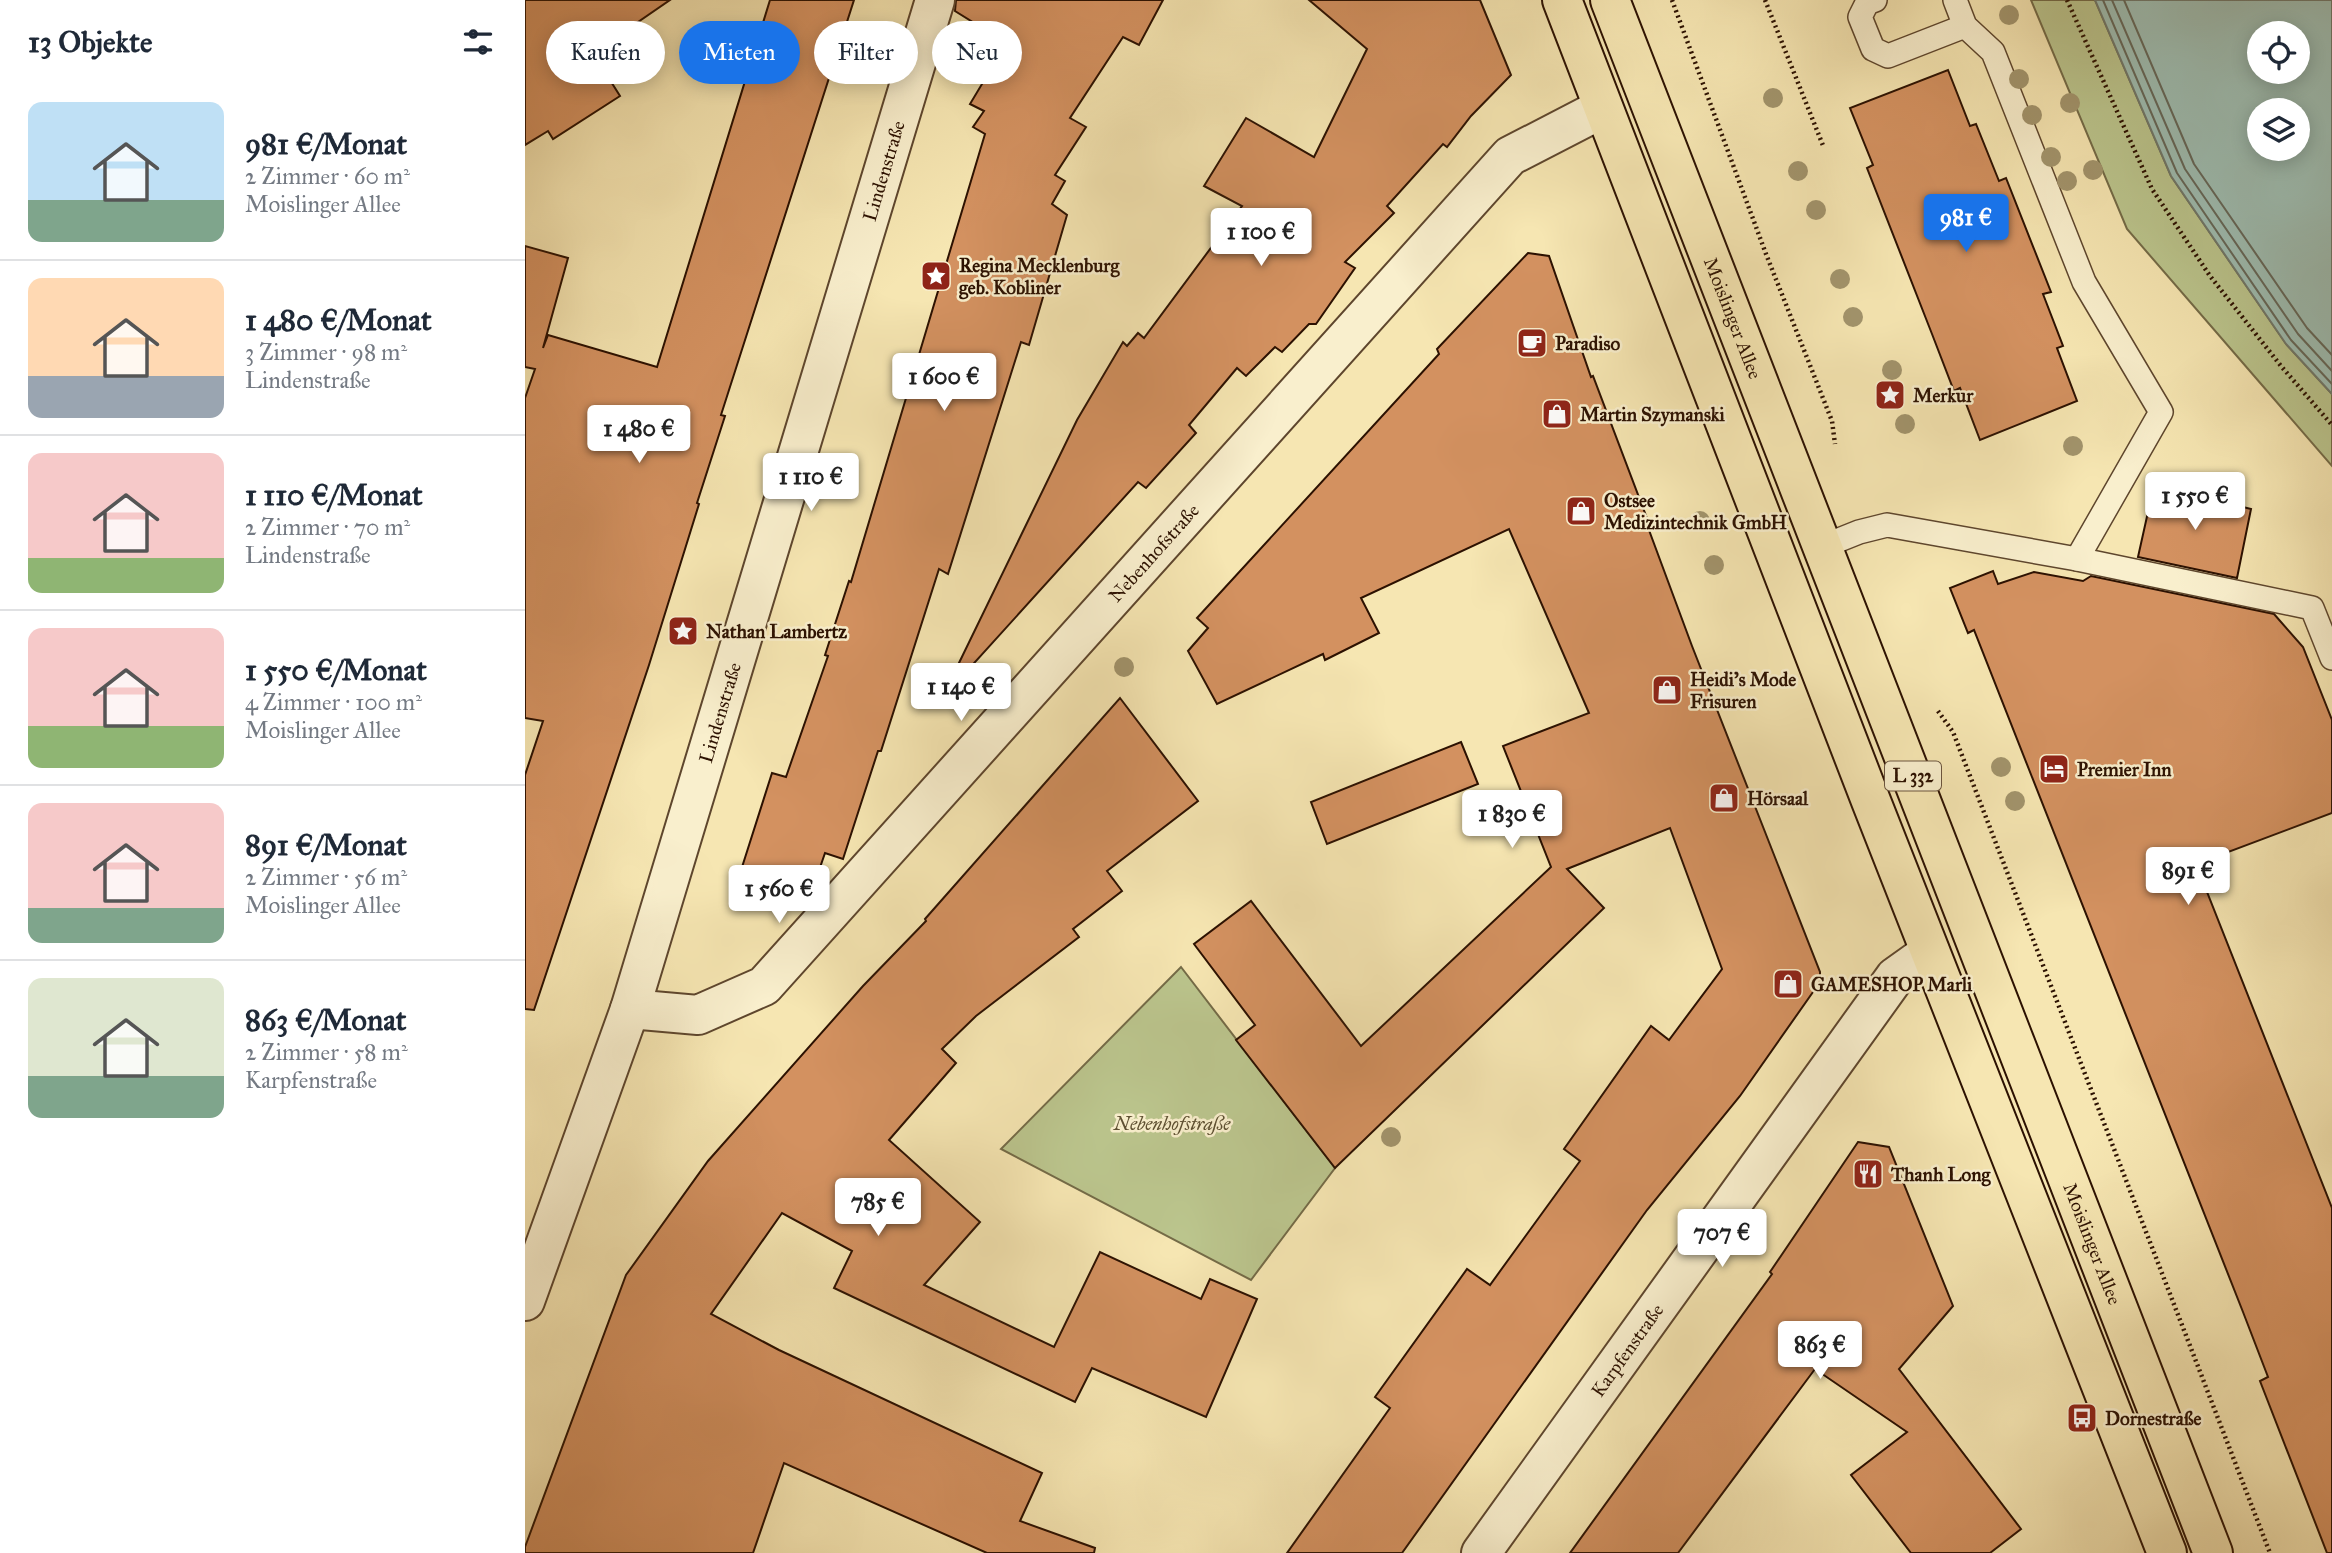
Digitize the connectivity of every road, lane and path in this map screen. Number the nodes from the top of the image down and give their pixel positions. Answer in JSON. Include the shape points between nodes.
{"nodes":[{"id":1,"x":935,"y":0,"type":"edge"},
{"id":2,"x":1562,"y":0,"type":"edge"},
{"id":3,"x":1610,"y":0,"type":"edge"},
{"id":4,"x":1672,"y":0,"type":"edge"},
{"id":5,"x":1765,"y":0,"type":"edge"},
{"id":6,"x":1875,"y":0,"type":"edge"},
{"id":7,"x":1955,"y":0,"type":"edge"},
{"id":8,"x":2067,"y":0,"type":"edge"},
{"id":9,"x":1965,"y":26,"type":"junction"},
{"id":10,"x":1645,"y":91,"type":"junction"},
{"id":11,"x":1603,"y":108,"type":"junction"},
{"id":12,"x":1824,"y":148,"type":"dead end"},
{"id":13,"x":2332,"y":425,"type":"edge"},
{"id":14,"x":1835,"y":449,"type":"dead end"},
{"id":15,"x":1824,"y":547,"type":"junction"},
{"id":16,"x":2077,"y":559,"type":"junction"},
{"id":17,"x":1780,"y":561,"type":"junction"},
{"id":18,"x":2332,"y":658,"type":"edge"},
{"id":19,"x":1933,"y":703,"type":"dead end"},
{"id":20,"x":1974,"y":934,"type":"junction"},
{"id":21,"x":1930,"y":952,"type":"junction"},
{"id":22,"x":630,"y":1009,"type":"junction"},
{"id":23,"x":525,"y":1301,"type":"edge"},
{"id":24,"x":1481,"y":1553,"type":"edge"},
{"id":25,"x":2167,"y":1553,"type":"edge"},
{"id":26,"x":2213,"y":1553,"type":"edge"},
{"id":27,"x":2270,"y":1553,"type":"edge"}],
"edges":[{"from":1,"to":22,"type":"street","name":"Lindenstraße"},
{"from":2,"to":11,"type":"main road","number":"L 332"},
{"from":3,"to":10,"type":"main road","name":"Moislinger Allee","number":"L 332"},
{"from":4,"to":14,"type":"path","via":[[1832,421]]},
{"from":5,"to":12,"type":"path"},
{"from":6,"to":9,"type":"lane","via":[[1867,3],[1860,17],[1873,49],[1888,56]]},
{"from":7,"to":9,"type":"lane"},
{"from":8,"to":13,"type":"path","via":[[2152,189],[2210,276]]},
{"from":9,"to":16,"type":"lane","via":[[1993,52],[2084,282],[2161,412]]},
{"from":10,"to":11,"type":"main road"},
{"from":10,"to":15,"type":"main road","name":"Moislinger Allee","number":"L 332"},
{"from":11,"to":17,"type":"main road","number":"L 332"},
{"from":11,"to":22,"type":"street","name":"Nebenhofstraße","via":[[1510,156],[764,986],[698,1015]]},
{"from":15,"to":16,"type":"lane","via":[[1887,525]]},
{"from":15,"to":17,"type":"main road"},
{"from":15,"to":20,"type":"main road","name":"Moislinger Allee","number":"L 332"},
{"from":16,"to":18,"type":"lane","via":[[2312,608]]},
{"from":17,"to":21,"type":"main road","number":"L 332"},
{"from":19,"to":27,"type":"path","via":[[1953,732]]},
{"from":20,"to":21,"type":"main road"},
{"from":20,"to":26,"type":"main road","name":"Moislinger Allee","number":"L 332"},
{"from":21,"to":24,"type":"street","name":"Karpfenstraße","via":[[1895,977]]},
{"from":21,"to":25,"type":"main road","number":"L 332"},
{"from":22,"to":23,"type":"street","name":"Lindenstraße"}]}
